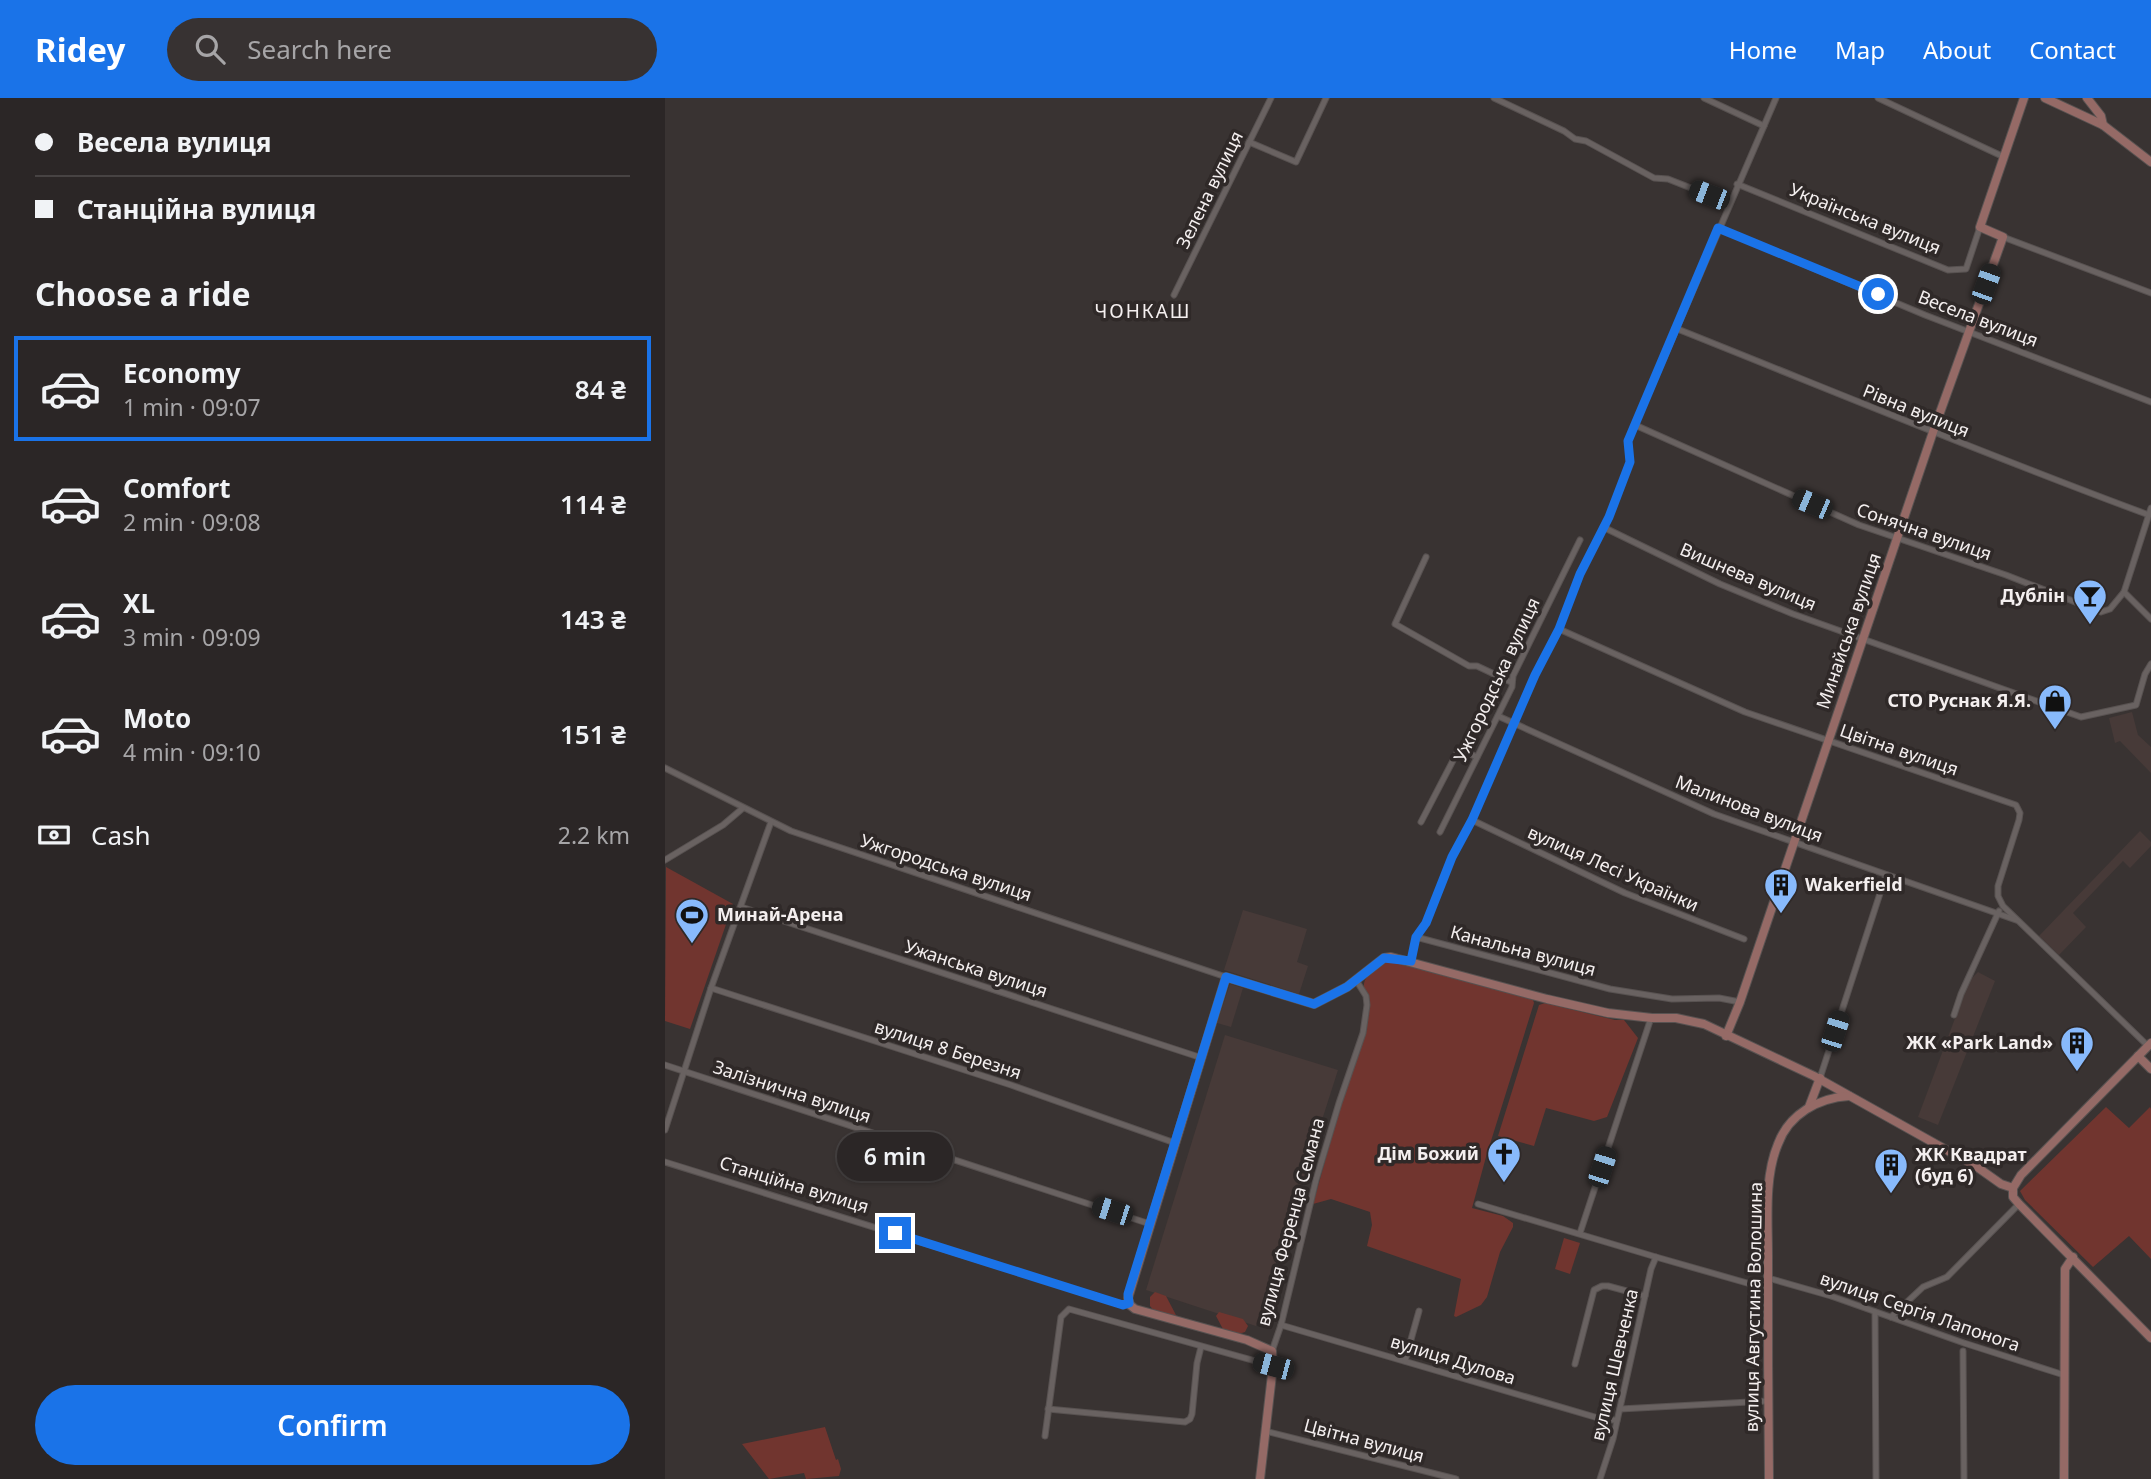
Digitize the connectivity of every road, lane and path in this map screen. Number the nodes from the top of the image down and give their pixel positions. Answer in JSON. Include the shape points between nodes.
{"nodes":[{"id":1,"x":1271,"y":98,"type":"edge"},
{"id":2,"x":1326,"y":98,"type":"edge"},
{"id":3,"x":1494,"y":98,"type":"edge"},
{"id":4,"x":1703,"y":98,"type":"edge"},
{"id":5,"x":1776,"y":98,"type":"edge"},
{"id":6,"x":1878,"y":98,"type":"edge"},
{"id":7,"x":2024,"y":98,"type":"edge"},
{"id":8,"x":2045,"y":98,"type":"edge"},
{"id":9,"x":2087,"y":98,"type":"edge"},
{"id":10,"x":2103,"y":125,"type":"junction"},
{"id":11,"x":1764,"y":126,"type":"junction"},
{"id":12,"x":1249,"y":142,"type":"junction"},
{"id":13,"x":2004,"y":157,"type":"junction"},
{"id":14,"x":2151,"y":162,"type":"edge"},
{"id":15,"x":1737,"y":184,"type":"junction"},
{"id":16,"x":1729,"y":203,"type":"junction"},
{"id":17,"x":1979,"y":227,"type":"junction"},
{"id":18,"x":1718,"y":228,"type":"junction"},
{"id":19,"x":2003,"y":237,"type":"junction"},
{"id":20,"x":2151,"y":293,"type":"edge"},
{"id":21,"x":1174,"y":295,"type":"dead end"},
{"id":22,"x":1675,"y":328,"type":"junction"},
{"id":23,"x":1969,"y":331,"type":"junction"},
{"id":24,"x":2151,"y":402,"type":"edge"},
{"id":25,"x":1635,"y":425,"type":"junction"},
{"id":26,"x":1933,"y":432,"type":"junction"},
{"id":27,"x":2151,"y":508,"type":"edge"},
{"id":28,"x":2148,"y":515,"type":"junction"},
{"id":29,"x":1604,"y":527,"type":"junction"},
{"id":30,"x":1898,"y":537,"type":"junction"},
{"id":31,"x":1580,"y":540,"type":"dead end"},
{"id":32,"x":1426,"y":558,"type":"dead end"},
{"id":33,"x":2124,"y":592,"type":"junction"},
{"id":34,"x":2151,"y":619,"type":"edge"},
{"id":35,"x":1559,"y":629,"type":"junction"},
{"id":36,"x":1863,"y":639,"type":"junction"},
{"id":37,"x":2151,"y":664,"type":"edge"},
{"id":38,"x":1511,"y":682,"type":"junction"},
{"id":39,"x":1498,"y":716,"type":"junction"},
{"id":40,"x":1515,"y":722,"type":"junction"},
{"id":41,"x":1829,"y":741,"type":"junction"},
{"id":42,"x":1477,"y":757,"type":"junction"},
{"id":43,"x":665,"y":768,"type":"edge"},
{"id":44,"x":743,"y":808,"type":"junction"},
{"id":45,"x":1472,"y":820,"type":"junction"},
{"id":46,"x":771,"y":822,"type":"junction"},
{"id":47,"x":1421,"y":822,"type":"dead end"},
{"id":48,"x":1440,"y":832,"type":"dead end"},
{"id":49,"x":1793,"y":841,"type":"junction"},
{"id":50,"x":665,"y":860,"type":"edge"},
{"id":51,"x":1885,"y":875,"type":"junction"},
{"id":52,"x":2003,"y":906,"type":"junction"},
{"id":53,"x":741,"y":907,"type":"junction"},
{"id":54,"x":1997,"y":913,"type":"junction"},
{"id":55,"x":2019,"y":921,"type":"junction"},
{"id":56,"x":1416,"y":937,"type":"junction"},
{"id":57,"x":1744,"y":939,"type":"dead end"},
{"id":58,"x":1411,"y":961,"type":"junction"},
{"id":59,"x":1226,"y":977,"type":"junction"},
{"id":60,"x":1356,"y":980,"type":"junction"},
{"id":61,"x":711,"y":988,"type":"junction"},
{"id":62,"x":1740,"y":1002,"type":"junction"},
{"id":63,"x":1954,"y":1015,"type":"dead end"},
{"id":64,"x":1651,"y":1018,"type":"junction"},
{"id":65,"x":1726,"y":1036,"type":"junction"},
{"id":66,"x":2149,"y":1044,"type":"edge"},
{"id":67,"x":2138,"y":1056,"type":"junction"},
{"id":68,"x":1202,"y":1058,"type":"junction"},
{"id":69,"x":665,"y":1065,"type":"edge"},
{"id":70,"x":2151,"y":1069,"type":"edge"},
{"id":71,"x":683,"y":1072,"type":"junction"},
{"id":72,"x":1819,"y":1078,"type":"junction"},
{"id":73,"x":1849,"y":1096,"type":"junction"},
{"id":74,"x":1809,"y":1107,"type":"junction"},
{"id":75,"x":665,"y":1130,"type":"edge"},
{"id":76,"x":1175,"y":1143,"type":"junction"},
{"id":77,"x":665,"y":1161,"type":"edge"},
{"id":78,"x":2013,"y":1188,"type":"junction"},
{"id":79,"x":1478,"y":1204,"type":"dead end"},
{"id":80,"x":2019,"y":1204,"type":"junction"},
{"id":81,"x":1150,"y":1224,"type":"junction"},
{"id":82,"x":1580,"y":1233,"type":"junction"},
{"id":83,"x":1656,"y":1257,"type":"junction"},
{"id":84,"x":2073,"y":1257,"type":"junction"},
{"id":85,"x":1767,"y":1278,"type":"junction"},
{"id":86,"x":1767,"y":1289,"type":"junction"},
{"id":87,"x":1645,"y":1296,"type":"junction"},
{"id":88,"x":1129,"y":1303,"type":"junction"},
{"id":89,"x":1419,"y":1311,"type":"dead end"},
{"id":90,"x":1875,"y":1311,"type":"junction"},
{"id":91,"x":1891,"y":1317,"type":"junction"},
{"id":92,"x":1281,"y":1325,"type":"junction"},
{"id":93,"x":2151,"y":1338,"type":"edge"},
{"id":94,"x":1201,"y":1347,"type":"junction"},
{"id":95,"x":1272,"y":1350,"type":"junction"},
{"id":96,"x":1963,"y":1351,"type":"dead end"},
{"id":97,"x":1405,"y":1361,"type":"junction"},
{"id":98,"x":1575,"y":1364,"type":"dead end"},
{"id":99,"x":1273,"y":1366,"type":"junction"},
{"id":100,"x":2064,"y":1375,"type":"junction"},
{"id":101,"x":1768,"y":1401,"type":"junction"},
{"id":102,"x":1048,"y":1409,"type":"junction"},
{"id":103,"x":1620,"y":1409,"type":"junction"},
{"id":104,"x":1617,"y":1420,"type":"junction"},
{"id":105,"x":1265,"y":1431,"type":"junction"},
{"id":106,"x":1045,"y":1436,"type":"dead end"},
{"id":107,"x":1260,"y":1479,"type":"edge"},
{"id":108,"x":1456,"y":1479,"type":"edge"},
{"id":109,"x":1601,"y":1479,"type":"edge"},
{"id":110,"x":1769,"y":1479,"type":"edge"},
{"id":111,"x":1876,"y":1479,"type":"edge"},
{"id":112,"x":1964,"y":1479,"type":"edge"},
{"id":113,"x":2064,"y":1479,"type":"edge"}],
"edges":[{"from":1,"to":12,"type":"street","name":"Зелена вулиця"},
{"from":2,"to":12,"type":"street","via":[[1296,162]]},
{"from":3,"to":16,"type":"street","via":[[1654,178]]},
{"from":4,"to":11,"type":"street"},
{"from":5,"to":11,"type":"street","name":"Канальна вулиця"},
{"from":6,"to":13,"type":"street"},
{"from":7,"to":13,"type":"street"},
{"from":8,"to":10,"type":"street"},
{"from":9,"to":10,"type":"street"},
{"from":10,"to":14,"type":"street"},
{"from":11,"to":15,"type":"street","name":"Канальна вулиця"},
{"from":12,"to":21,"type":"street","name":"Зелена вулиця"},
{"from":13,"to":17,"type":"street"},
{"from":15,"to":16,"type":"street","name":"Канальна вулиця"},
{"from":15,"to":17,"type":"street","name":"Українська вулиця","via":[[1948,270],[1966,269]]},
{"from":16,"to":18,"type":"street","name":"Канальна вулиця"},
{"from":17,"to":19,"type":"street"},
{"from":18,"to":22,"type":"street","name":"Канальна вулиця"},
{"from":18,"to":23,"type":"street","name":"Весела вулиця"},
{"from":19,"to":20,"type":"street"},
{"from":19,"to":23,"type":"street","name":"Минайська вулиця"},
{"from":22,"to":25,"type":"street","name":"Канальна вулиця"},
{"from":22,"to":26,"type":"street","name":"Рівна вулиця"},
{"from":23,"to":24,"type":"street","name":"Весела вулиця"},
{"from":23,"to":26,"type":"street","name":"Минайська вулиця"},
{"from":25,"to":29,"type":"street","name":"Канальна вулиця","via":[[1628,441],[1630,462]]},
{"from":25,"to":30,"type":"street","name":"Сонячна вулиця","via":[[1859,525]]},
{"from":26,"to":28,"type":"street","name":"Рівна вулиця"},
{"from":26,"to":30,"type":"street","name":"Минайська вулиця"},
{"from":27,"to":28,"type":"street"},
{"from":28,"to":33,"type":"street"},
{"from":29,"to":35,"type":"street","name":"Канальна вулиця"},
{"from":29,"to":36,"type":"street","name":"Вишнева вулиця","via":[[1720,584]]},
{"from":30,"to":33,"type":"street","name":"Сонячна вулиця","via":[[2101,611]]},
{"from":30,"to":36,"type":"street","name":"Минайська вулиця"},
{"from":31,"to":38,"type":"street","name":"Ужгородська вулиця"},
{"from":32,"to":38,"type":"street","via":[[1395,624],[1469,666]]},
{"from":33,"to":34,"type":"street"},
{"from":35,"to":40,"type":"street","name":"Канальна вулиця"},
{"from":35,"to":41,"type":"street","name":"Цвітна вулиця","via":[[1745,712]]},
{"from":36,"to":37,"type":"street","name":"Вишнева вулиця","via":[[2081,717],[2136,705]]},
{"from":36,"to":41,"type":"street","name":"Минайська вулиця"},
{"from":38,"to":39,"type":"street","name":"Ужгородська вулиця"},
{"from":39,"to":40,"type":"street","name":"Малинова вулиця"},
{"from":39,"to":42,"type":"street","name":"Ужгородська вулиця"},
{"from":40,"to":45,"type":"street","name":"Канальна вулиця"},
{"from":40,"to":49,"type":"street","name":"Малинова вулиця","via":[[1714,814]]},
{"from":41,"to":49,"type":"street","name":"Минайська вулиця"},
{"from":41,"to":52,"type":"street","name":"Цвітна вулиця","via":[[2016,806],[2019,820],[1998,886]]},
{"from":42,"to":47,"type":"street","via":[[1459,748]]},
{"from":42,"to":48,"type":"street","name":"Ужгородська вулиця"},
{"from":43,"to":44,"type":"street","name":"Ужгородська вулиця"},
{"from":44,"to":46,"type":"street","name":"Ужгородська вулиця"},
{"from":44,"to":50,"type":"street"},
{"from":45,"to":56,"type":"street","name":"Канальна вулиця"},
{"from":45,"to":57,"type":"street","name":"вулиця Лесі Українки","via":[[1625,893]]},
{"from":46,"to":53,"type":"street"},
{"from":46,"to":59,"type":"street","name":"Ужгородська вулиця"},
{"from":49,"to":51,"type":"street","name":"Малинова вулиця"},
{"from":49,"to":62,"type":"street","name":"Минайська вулиця"},
{"from":51,"to":54,"type":"street","name":"Малинова вулиця"},
{"from":51,"to":72,"type":"street"},
{"from":52,"to":54,"type":"street"},
{"from":52,"to":55,"type":"street"},
{"from":53,"to":61,"type":"street"},
{"from":53,"to":68,"type":"street","name":"Ужанська вулиця"},
{"from":54,"to":55,"type":"street","name":"Малинова вулиця"},
{"from":54,"to":63,"type":"street"},
{"from":55,"to":66,"type":"street"},
{"from":56,"to":58,"type":"street"},
{"from":56,"to":62,"type":"street","name":"Канальна вулиця","via":[[1609,989],[1672,999]]},
{"from":58,"to":60,"type":"street","via":[[1384,958]]},
{"from":58,"to":64,"type":"street","via":[[1547,999]]},
{"from":59,"to":60,"type":"street","via":[[1314,1004]]},
{"from":59,"to":68,"type":"street"},
{"from":60,"to":92,"type":"street","name":"вулиця Ференца Семана","via":[[1366,996],[1363,1033],[1316,1180]]},
{"from":61,"to":71,"type":"street"},
{"from":61,"to":76,"type":"street","name":"вулиця 8 Березня"},
{"from":62,"to":65,"type":"street","name":"Минайська вулиця"},
{"from":64,"to":65,"type":"street","via":[[1695,1022]]},
{"from":64,"to":82,"type":"street"},
{"from":65,"to":72,"type":"street"},
{"from":66,"to":67,"type":"street"},
{"from":67,"to":70,"type":"street"},
{"from":67,"to":78,"type":"street"},
{"from":68,"to":76,"type":"street"},
{"from":69,"to":71,"type":"street","name":"Залізнична вулиця"},
{"from":71,"to":75,"type":"street"},
{"from":71,"to":81,"type":"street","name":"Залізнична вулиця"},
{"from":72,"to":73,"type":"street"},
{"from":72,"to":74,"type":"street","name":"вулиця Августина Волошина"},
{"from":73,"to":74,"type":"street","name":"вулиця Августина Волошина","via":[[1832,1097]]},
{"from":73,"to":78,"type":"street"},
{"from":74,"to":85,"type":"street","name":"вулиця Августина Волошина","via":[[1783,1135],[1771,1167]]},
{"from":76,"to":81,"type":"street"},
{"from":77,"to":88,"type":"street","name":"Станційна вулиця","via":[[1123,1305]]},
{"from":78,"to":80,"type":"street"},
{"from":79,"to":82,"type":"street"},
{"from":80,"to":84,"type":"street"},
{"from":80,"to":91,"type":"street","via":[[1947,1278],[1923,1287]]},
{"from":81,"to":88,"type":"street"},
{"from":82,"to":83,"type":"street"},
{"from":83,"to":86,"type":"street"},
{"from":83,"to":87,"type":"street","name":"вулиця Шевченка"},
{"from":84,"to":93,"type":"street"},
{"from":84,"to":100,"type":"street","via":[[2065,1269]]},
{"from":85,"to":86,"type":"street","name":"вулиця Августина Волошина"},
{"from":85,"to":90,"type":"street","name":"вулиця Сергія Лапонога"},
{"from":86,"to":101,"type":"street","name":"вулиця Августина Волошина"},
{"from":87,"to":98,"type":"street","via":[[1608,1286],[1594,1290]]},
{"from":87,"to":103,"type":"street","name":"вулиця Шевченка"},
{"from":88,"to":95,"type":"street","name":"Станційна вулиця","via":[[1143,1312]]},
{"from":89,"to":97,"type":"street"},
{"from":90,"to":91,"type":"street","name":"вулиця Сергія Лапонога"},
{"from":90,"to":111,"type":"street"},
{"from":91,"to":100,"type":"street","name":"вулиця Сергія Лапонога"},
{"from":92,"to":95,"type":"street","name":"вулиця Ференца Семана"},
{"from":92,"to":97,"type":"street","name":"вулиця Дулова"},
{"from":94,"to":99,"type":"street"},
{"from":94,"to":102,"type":"street","via":[[1191,1419],[1185,1422]]},
{"from":94,"to":102,"type":"street","via":[[1069,1309],[1061,1317]]},
{"from":95,"to":99,"type":"street","name":"вулиця Ференца Семана"},
{"from":96,"to":112,"type":"street"},
{"from":97,"to":104,"type":"street","name":"вулиця Дулова"},
{"from":99,"to":105,"type":"street","name":"вулиця Ференца Семана"},
{"from":100,"to":113,"type":"street"},
{"from":101,"to":103,"type":"street"},
{"from":101,"to":110,"type":"street","name":"вулиця Августина Волошина"},
{"from":102,"to":106,"type":"street"},
{"from":103,"to":104,"type":"street","name":"вулиця Шевченка"},
{"from":104,"to":109,"type":"street","name":"вулиця Шевченка"},
{"from":105,"to":107,"type":"street","name":"вулиця Ференца Семана"},
{"from":105,"to":108,"type":"street","name":"Цвітна вулиця"}]}
